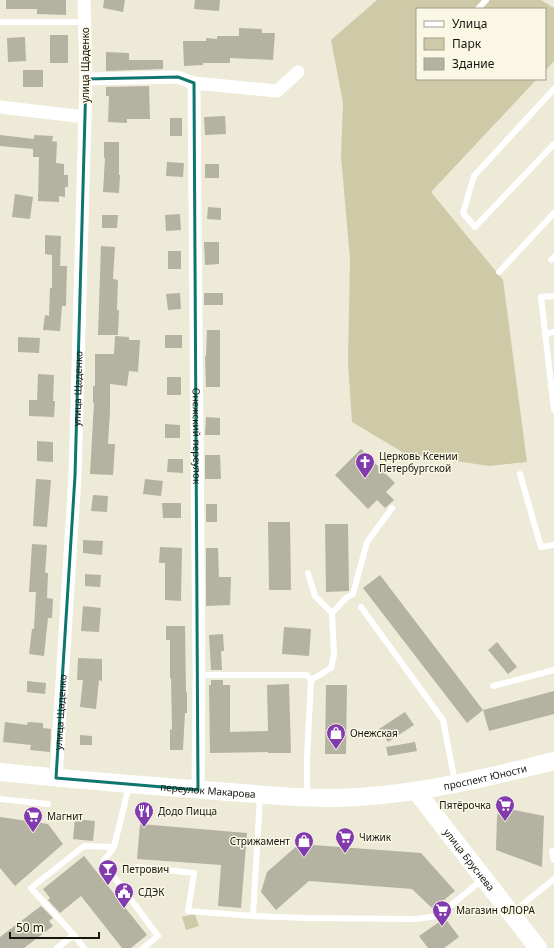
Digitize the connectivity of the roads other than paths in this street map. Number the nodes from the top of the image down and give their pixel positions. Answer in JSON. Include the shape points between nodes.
{"nodes":[{"id":1,"x":84,"y":0,"type":"edge"},
{"id":2,"x":486,"y":0,"type":"edge"},
{"id":3,"x":479,"y":8,"type":"edge"},
{"id":4,"x":0,"y":22,"type":"edge"},
{"id":5,"x":85,"y":22,"type":"junction"},
{"id":6,"x":298,"y":72,"type":"dead end"},
{"id":7,"x":86,"y":79,"type":"junction"},
{"id":8,"x":194,"y":83,"type":"junction"},
{"id":9,"x":554,"y":89,"type":"edge"},
{"id":10,"x":0,"y":107,"type":"edge"},
{"id":11,"x":86,"y":116,"type":"junction"},
{"id":12,"x":554,"y":144,"type":"edge"},
{"id":13,"x":554,"y":213,"type":"edge"},
{"id":14,"x":499,"y":272,"type":"dead end"},
{"id":15,"x":554,"y":296,"type":"edge"},
{"id":16,"x":554,"y":332,"type":"edge"},
{"id":17,"x":545,"y":334,"type":"junction"},
{"id":18,"x":552,"y":370,"type":"edge"},
{"id":19,"x":554,"y":407,"type":"edge"},
{"id":20,"x":520,"y":474,"type":"dead end"},
{"id":21,"x":392,"y":508,"type":"dead end"},
{"id":22,"x":554,"y":545,"type":"edge"},
{"id":23,"x":308,"y":573,"type":"dead end"},
{"id":24,"x":361,"y":607,"type":"dead end"},
{"id":25,"x":332,"y":613,"type":"junction"},
{"id":26,"x":554,"y":670,"type":"edge"},
{"id":27,"x":199,"y":675,"type":"junction"},
{"id":28,"x":311,"y":680,"type":"junction"},
{"id":29,"x":493,"y":686,"type":"dead end"},
{"id":30,"x":554,"y":761,"type":"edge"},
{"id":31,"x":0,"y":772,"type":"edge"},
{"id":32,"x":56,"y":778,"type":"junction"},
{"id":33,"x":129,"y":784,"type":"junction"},
{"id":34,"x":455,"y":784,"type":"junction"},
{"id":35,"x":198,"y":790,"type":"junction"},
{"id":36,"x":416,"y":791,"type":"junction"},
{"id":37,"x":260,"y":794,"type":"junction"},
{"id":38,"x":307,"y":797,"type":"junction"},
{"id":39,"x":0,"y":799,"type":"edge"},
{"id":40,"x":48,"y":804,"type":"dead end"},
{"id":41,"x":114,"y":847,"type":"junction"},
{"id":42,"x":552,"y":850,"type":"dead end"},
{"id":43,"x":554,"y":860,"type":"edge"},
{"id":44,"x":137,"y":867,"type":"dead end"},
{"id":45,"x":484,"y":878,"type":"junction"},
{"id":46,"x":554,"y":879,"type":"edge"},
{"id":47,"x":512,"y":913,"type":"junction"},
{"id":48,"x":253,"y":916,"type":"junction"},
{"id":49,"x":74,"y":935,"type":"junction"},
{"id":50,"x":57,"y":948,"type":"edge"},
{"id":51,"x":84,"y":948,"type":"edge"},
{"id":52,"x":143,"y":948,"type":"edge"},
{"id":53,"x":538,"y":948,"type":"edge"}],
"edges":[{"from":1,"to":5,"type":"street","name":"улица Щаденко"},
{"from":2,"to":3,"type":"lane"},
{"from":4,"to":5,"type":"lane"},
{"from":5,"to":7,"type":"street","name":"улица Щаденко"},
{"from":6,"to":8,"type":"street","via":[[277,91]]},
{"from":7,"to":8,"type":"street","via":[[178,77]]},
{"from":7,"to":11,"type":"street","name":"улица Щаденко"},
{"from":8,"to":27,"type":"street","name":"Онежский переулок"},
{"from":9,"to":12,"type":"lane","via":[[474,176],[463,213],[475,227]]},
{"from":10,"to":11,"type":"street"},
{"from":11,"to":32,"type":"street","name":"улица Щаденко","via":[[75,476]]},
{"from":13,"to":14,"type":"lane"},
{"from":15,"to":17,"type":"lane","via":[[541,298]]},
{"from":16,"to":17,"type":"lane"},
{"from":17,"to":18,"type":"lane"},
{"from":18,"to":19,"type":"lane"},
{"from":20,"to":22,"type":"lane","via":[[541,547]]},
{"from":21,"to":25,"type":"lane","via":[[367,542],[353,594]]},
{"from":23,"to":25,"type":"lane","via":[[315,596]]},
{"from":24,"to":34,"type":"lane","via":[[443,720]]},
{"from":25,"to":28,"type":"lane","via":[[334,655],[331,668]]},
{"from":26,"to":29,"type":"lane"},
{"from":27,"to":28,"type":"lane","via":[[307,675]]},
{"from":27,"to":35,"type":"street","name":"Онежский переулок"},
{"from":28,"to":38,"type":"lane"},
{"from":30,"to":34,"type":"main road","name":"проспект Юности"},
{"from":31,"to":32,"type":"main road","name":"переулок Макарова"},
{"from":32,"to":33,"type":"main road","name":"переулок Макарова"},
{"from":33,"to":35,"type":"main road","name":"переулок Макарова"},
{"from":33,"to":41,"type":"lane"},
{"from":34,"to":36,"type":"main road","name":"проспект Юности"},
{"from":35,"to":37,"type":"main road","name":"переулок Макарова"},
{"from":36,"to":38,"type":"main road","name":"переулок Макарова","via":[[357,797]]},
{"from":36,"to":45,"type":"main road","name":"улица Бруснева"},
{"from":37,"to":38,"type":"main road","name":"переулок Макарова"},
{"from":37,"to":48,"type":"lane"},
{"from":39,"to":40,"type":"lane"},
{"from":41,"to":49,"type":"lane","via":[[84,846],[30,888]]},
{"from":41,"to":52,"type":"lane","via":[[103,862],[158,936]]},
{"from":42,"to":43,"type":"lane"},
{"from":44,"to":48,"type":"lane","via":[[194,873],[188,911]]},
{"from":45,"to":47,"type":"main road","name":"улица Бруснева"},
{"from":45,"to":48,"type":"lane","via":[[438,916],[416,919]]},
{"from":46,"to":47,"type":"lane"},
{"from":47,"to":53,"type":"main road","name":"улица Бруснева"},
{"from":49,"to":50,"type":"lane"},
{"from":49,"to":51,"type":"lane"}]}
